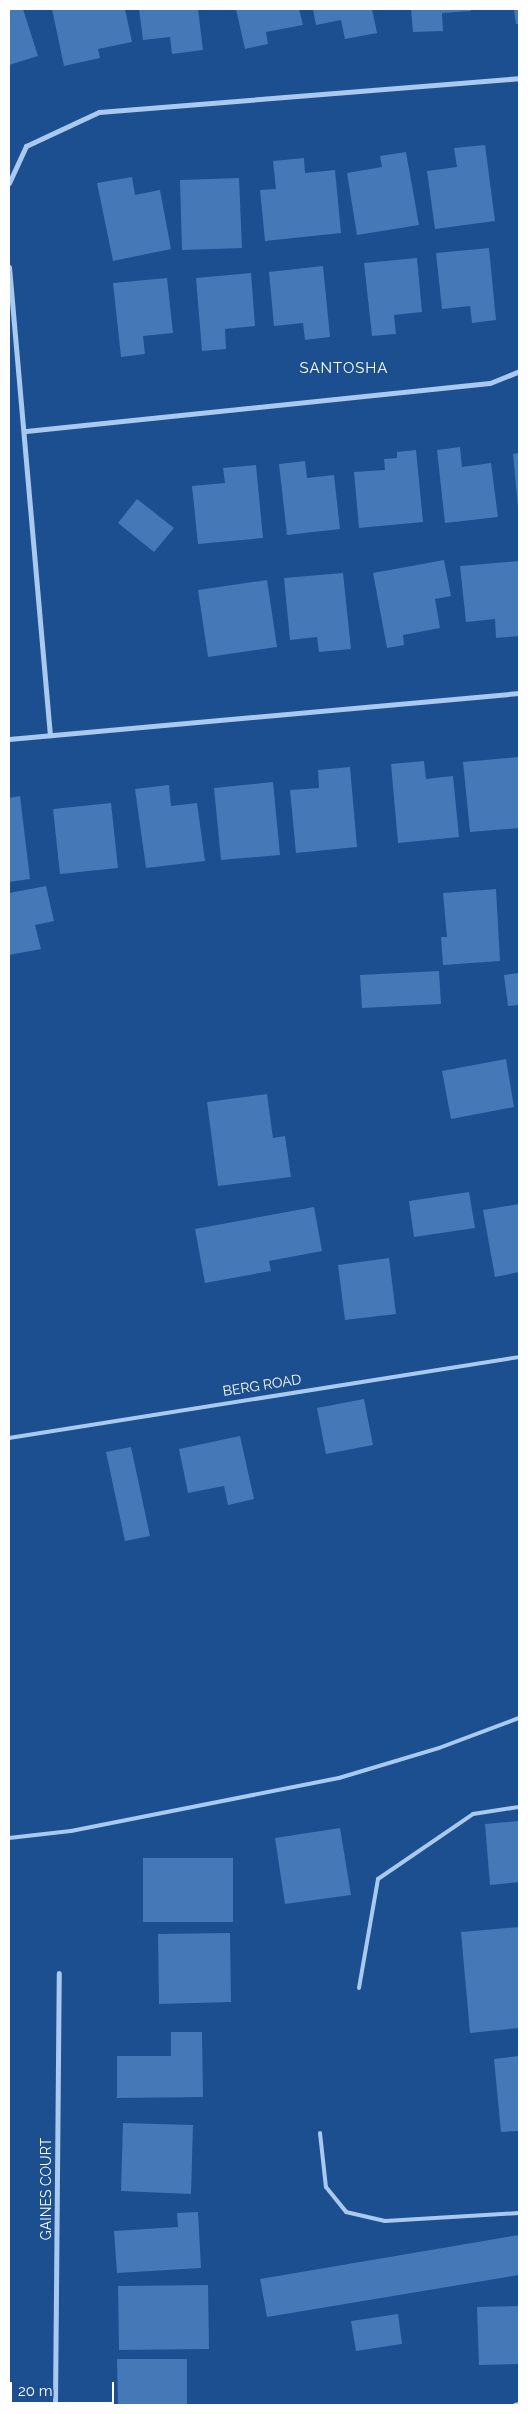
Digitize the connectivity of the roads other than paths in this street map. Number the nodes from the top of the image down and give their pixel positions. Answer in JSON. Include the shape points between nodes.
{"nodes":[{"id":1,"x":519,"y":78,"type":"edge"},
{"id":2,"x":9,"y":184,"type":"edge"},
{"id":3,"x":9,"y":267,"type":"edge"},
{"id":4,"x":519,"y":371,"type":"edge"},
{"id":5,"x":26,"y":431,"type":"junction"},
{"id":6,"x":519,"y":693,"type":"edge"},
{"id":7,"x":50,"y":735,"type":"junction"},
{"id":8,"x":9,"y":739,"type":"edge"},
{"id":9,"x":519,"y":1357,"type":"edge"},
{"id":10,"x":9,"y":1438,"type":"edge"},
{"id":11,"x":519,"y":1718,"type":"edge"},
{"id":12,"x":519,"y":1807,"type":"edge"},
{"id":13,"x":9,"y":1838,"type":"edge"},
{"id":14,"x":59,"y":1973,"type":"dead end"},
{"id":15,"x":359,"y":1988,"type":"dead end"},
{"id":16,"x":320,"y":2132,"type":"dead end"},
{"id":17,"x":519,"y":2213,"type":"edge"},
{"id":18,"x":519,"y":2404,"type":"edge"},
{"id":19,"x":55,"y":2405,"type":"edge"},
{"id":20,"x":515,"y":2405,"type":"edge"}],
"edges":[{"from":1,"to":2,"type":"street","via":[[99,112],[26,146]]},
{"from":3,"to":5,"type":"street"},
{"from":4,"to":5,"type":"street","via":[[490,383]]},
{"from":5,"to":7,"type":"street"},
{"from":6,"to":7,"type":"street"},
{"from":7,"to":8,"type":"street"},
{"from":9,"to":10,"type":"lane","name":"BERG ROAD"},
{"from":11,"to":13,"type":"lane","via":[[439,1748],[339,1778],[71,1831]]},
{"from":12,"to":15,"type":"lane","via":[[473,1814],[378,1879]]},
{"from":14,"to":19,"type":"street","name":"GAINES COURT"},
{"from":16,"to":17,"type":"lane","via":[[326,2187],[346,2212],[385,2221]]},
{"from":18,"to":20,"type":"lane"}]}
